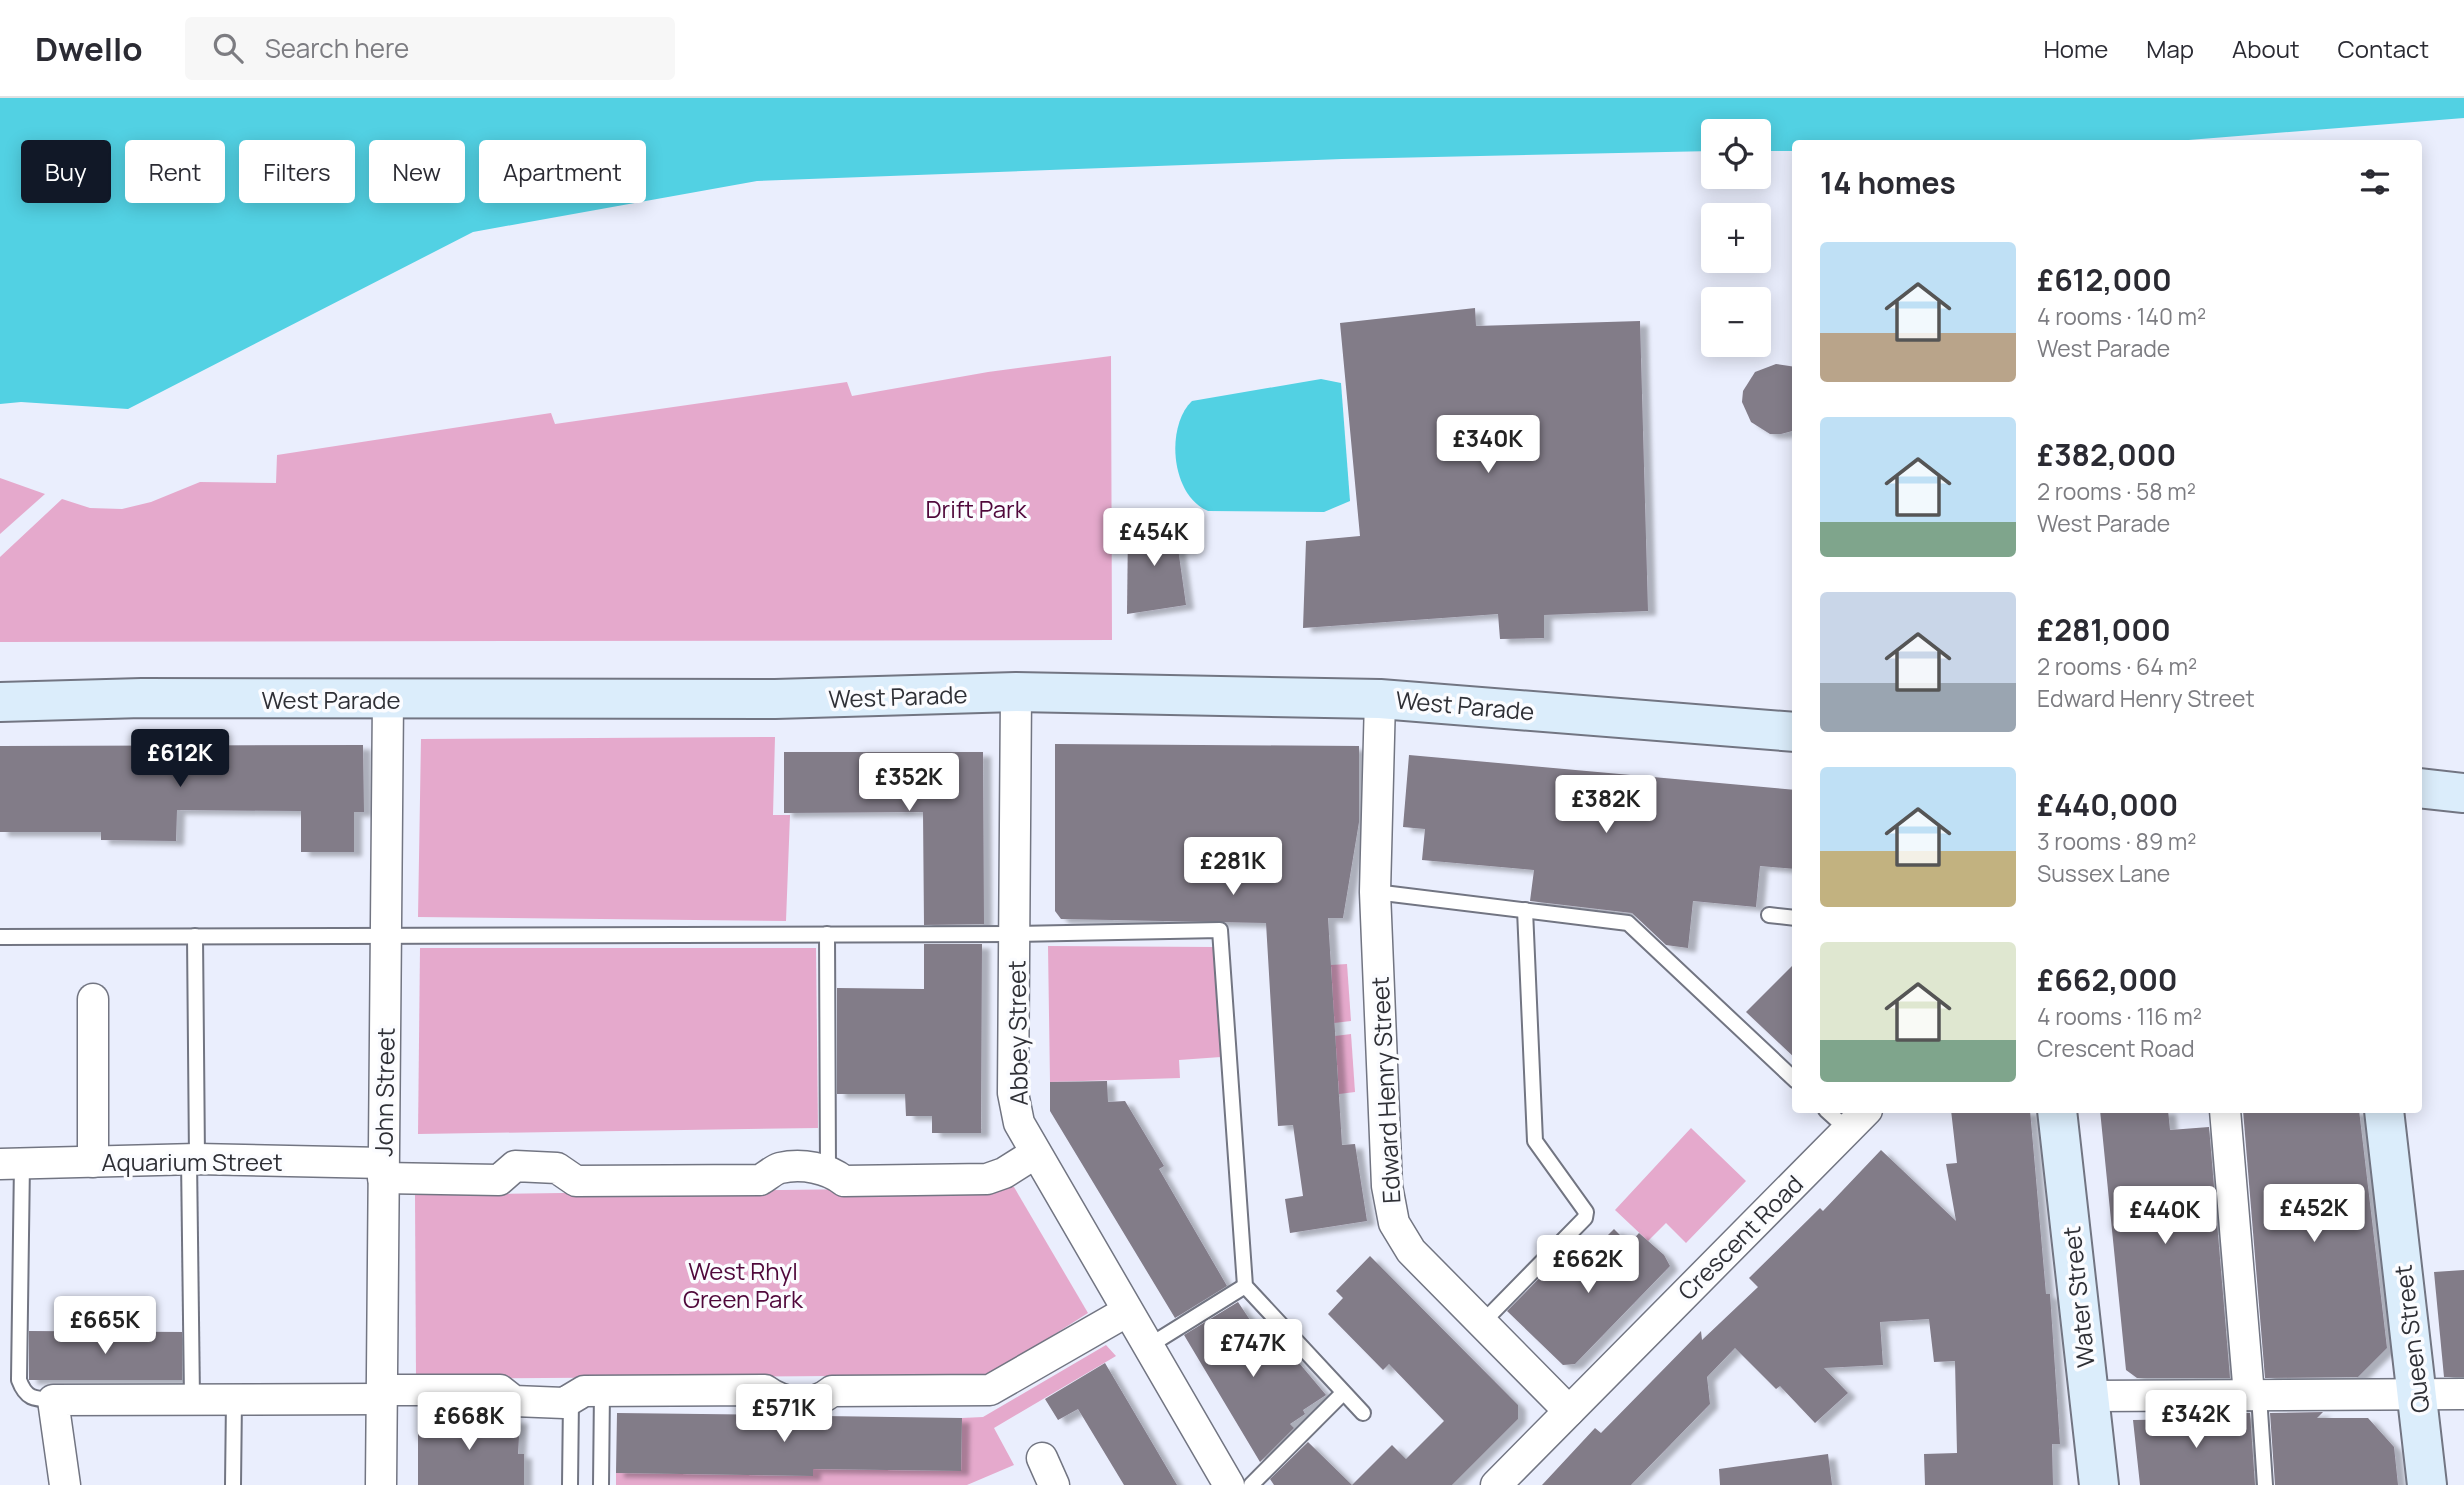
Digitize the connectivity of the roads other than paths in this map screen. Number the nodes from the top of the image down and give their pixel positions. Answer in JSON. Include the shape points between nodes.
{"nodes":[{"id":1,"x":1016,"y":692,"type":"junction"},
{"id":2,"x":387,"y":699,"type":"junction"},
{"id":3,"x":1380,"y":699,"type":"junction"},
{"id":4,"x":0,"y":702,"type":"edge"},
{"id":5,"x":1792,"y":732,"type":"edge"},
{"id":6,"x":2422,"y":788,"type":"edge"},
{"id":7,"x":2464,"y":793,"type":"edge"},
{"id":8,"x":1375,"y":892,"type":"junction"},
{"id":9,"x":1525,"y":910,"type":"junction"},
{"id":10,"x":1769,"y":915,"type":"dead end"},
{"id":11,"x":1792,"y":918,"type":"edge"},
{"id":12,"x":827,"y":934,"type":"junction"},
{"id":13,"x":1016,"y":934,"type":"junction"},
{"id":14,"x":385,"y":935,"type":"junction"},
{"id":15,"x":195,"y":936,"type":"junction"},
{"id":16,"x":0,"y":937,"type":"edge"},
{"id":17,"x":93,"y":999,"type":"dead end"},
{"id":18,"x":1792,"y":1077,"type":"edge"},
{"id":19,"x":2057,"y":1113,"type":"edge"},
{"id":20,"x":2225,"y":1113,"type":"edge"},
{"id":21,"x":2384,"y":1113,"type":"edge"},
{"id":22,"x":1847,"y":1116,"type":"edge"},
{"id":23,"x":1034,"y":1153,"type":"junction"},
{"id":24,"x":193,"y":1159,"type":"junction"},
{"id":25,"x":93,"y":1161,"type":"junction"},
{"id":26,"x":11,"y":1163,"type":"edge"},
{"id":27,"x":828,"y":1169,"type":"junction"},
{"id":28,"x":383,"y":1170,"type":"junction"},
{"id":29,"x":1245,"y":1286,"type":"junction"},
{"id":30,"x":1126,"y":1312,"type":"junction"},
{"id":31,"x":1482,"y":1323,"type":"junction"},
{"id":32,"x":1147,"y":1347,"type":"junction"},
{"id":33,"x":602,"y":1390,"type":"junction"},
{"id":34,"x":1343,"y":1393,"type":"junction"},
{"id":35,"x":2418,"y":1394,"type":"junction"},
{"id":36,"x":2464,"y":1394,"type":"edge"},
{"id":37,"x":382,"y":1395,"type":"junction"},
{"id":38,"x":2090,"y":1396,"type":"junction"},
{"id":39,"x":2254,"y":1396,"type":"junction"},
{"id":40,"x":192,"y":1398,"type":"junction"},
{"id":41,"x":234,"y":1399,"type":"junction"},
{"id":42,"x":571,"y":1399,"type":"junction"},
{"id":43,"x":53,"y":1400,"type":"junction"},
{"id":44,"x":1569,"y":1411,"type":"junction"},
{"id":45,"x":1363,"y":1413,"type":"dead end"},
{"id":46,"x":1042,"y":1458,"type":"dead end"},
{"id":47,"x":65,"y":1485,"type":"edge"},
{"id":48,"x":233,"y":1485,"type":"edge"},
{"id":49,"x":381,"y":1485,"type":"edge"},
{"id":50,"x":570,"y":1485,"type":"edge"},
{"id":51,"x":601,"y":1485,"type":"edge"},
{"id":52,"x":1054,"y":1485,"type":"edge"},
{"id":53,"x":1229,"y":1485,"type":"edge"},
{"id":54,"x":1251,"y":1485,"type":"edge"},
{"id":55,"x":1496,"y":1485,"type":"edge"},
{"id":56,"x":2099,"y":1485,"type":"edge"},
{"id":57,"x":2265,"y":1485,"type":"edge"},
{"id":58,"x":2427,"y":1485,"type":"edge"}],
"edges":[{"from":1,"to":2,"type":"main road","name":"West Parade","via":[[775,699]]},
{"from":1,"to":3,"type":"main road","name":"West Parade"},
{"from":1,"to":13,"type":"street","name":"Abbey Street"},
{"from":2,"to":4,"type":"main road","name":"West Parade"},
{"from":2,"to":14,"type":"street","name":"John Street"},
{"from":3,"to":5,"type":"main road","name":"West Parade"},
{"from":3,"to":8,"type":"street","name":"Edward Henry Street"},
{"from":6,"to":7,"type":"main road"},
{"from":8,"to":9,"type":"lane"},
{"from":8,"to":31,"type":"street","name":"Edward Henry Street","via":[[1387,1186],[1394,1223],[1411,1251]]},
{"from":9,"to":18,"type":"lane","via":[[1628,923]]},
{"from":9,"to":31,"type":"lane","via":[[1535,1141],[1586,1212],[1585,1219]]},
{"from":10,"to":11,"type":"lane"},
{"from":12,"to":13,"type":"lane"},
{"from":12,"to":14,"type":"lane"},
{"from":12,"to":27,"type":"lane"},
{"from":13,"to":23,"type":"street","name":"Abbey Street","via":[[1013,1093],[1019,1123]]},
{"from":13,"to":29,"type":"lane","via":[[1220,930]]},
{"from":14,"to":15,"type":"lane"},
{"from":14,"to":28,"type":"street","name":"John Street"},
{"from":15,"to":16,"type":"lane"},
{"from":15,"to":24,"type":"lane"},
{"from":17,"to":25,"type":"street"},
{"from":19,"to":38,"type":"main road","name":"Water Street"},
{"from":20,"to":39,"type":"street"},
{"from":21,"to":35,"type":"main road","name":"Queen Street"},
{"from":22,"to":44,"type":"street","name":"Crescent Road"},
{"from":23,"to":27,"type":"street","name":"Aquarium Street","via":[[987,1180],[844,1181]]},
{"from":23,"to":30,"type":"street","name":"Abbey Street"},
{"from":24,"to":25,"type":"street","name":"Aquarium Street"},
{"from":24,"to":28,"type":"street","name":"Aquarium Street"},
{"from":24,"to":40,"type":"lane"},
{"from":25,"to":26,"type":"street","name":"Aquarium Street"},
{"from":26,"to":43,"type":"lane","via":[[19,1380],[23,1393],[32,1399]]},
{"from":27,"to":28,"type":"street","name":"Aquarium Street","via":[[779,1168],[760,1180],[576,1181],[557,1168],[515,1166],[499,1180]]},
{"from":28,"to":37,"type":"street","name":"John Street"},
{"from":29,"to":32,"type":"lane"},
{"from":29,"to":34,"type":"lane"},
{"from":30,"to":32,"type":"street","name":"Abbey Street"},
{"from":30,"to":33,"type":"street","via":[[990,1390],[832,1391],[820,1401],[802,1401],[778,1400],[765,1390]]},
{"from":31,"to":44,"type":"street","name":"Edward Henry Street"},
{"from":32,"to":53,"type":"street","name":"Abbey Street"},
{"from":33,"to":42,"type":"street","via":[[584,1391]]},
{"from":33,"to":51,"type":"lane"},
{"from":34,"to":45,"type":"lane"},
{"from":34,"to":54,"type":"lane"},
{"from":35,"to":36,"type":"street"},
{"from":35,"to":39,"type":"street"},
{"from":35,"to":58,"type":"main road","name":"Queen Street"},
{"from":37,"to":41,"type":"street"},
{"from":37,"to":42,"type":"street","via":[[500,1390],[514,1401],[564,1403]]},
{"from":37,"to":49,"type":"street","name":"John Street"},
{"from":38,"to":39,"type":"street"},
{"from":38,"to":56,"type":"main road","name":"Water Street"},
{"from":39,"to":57,"type":"lane"},
{"from":40,"to":41,"type":"street"},
{"from":40,"to":43,"type":"street"},
{"from":41,"to":48,"type":"lane"},
{"from":42,"to":50,"type":"lane"},
{"from":43,"to":47,"type":"street"},
{"from":44,"to":55,"type":"street","name":"Crescent Road"},
{"from":46,"to":52,"type":"street"}]}
